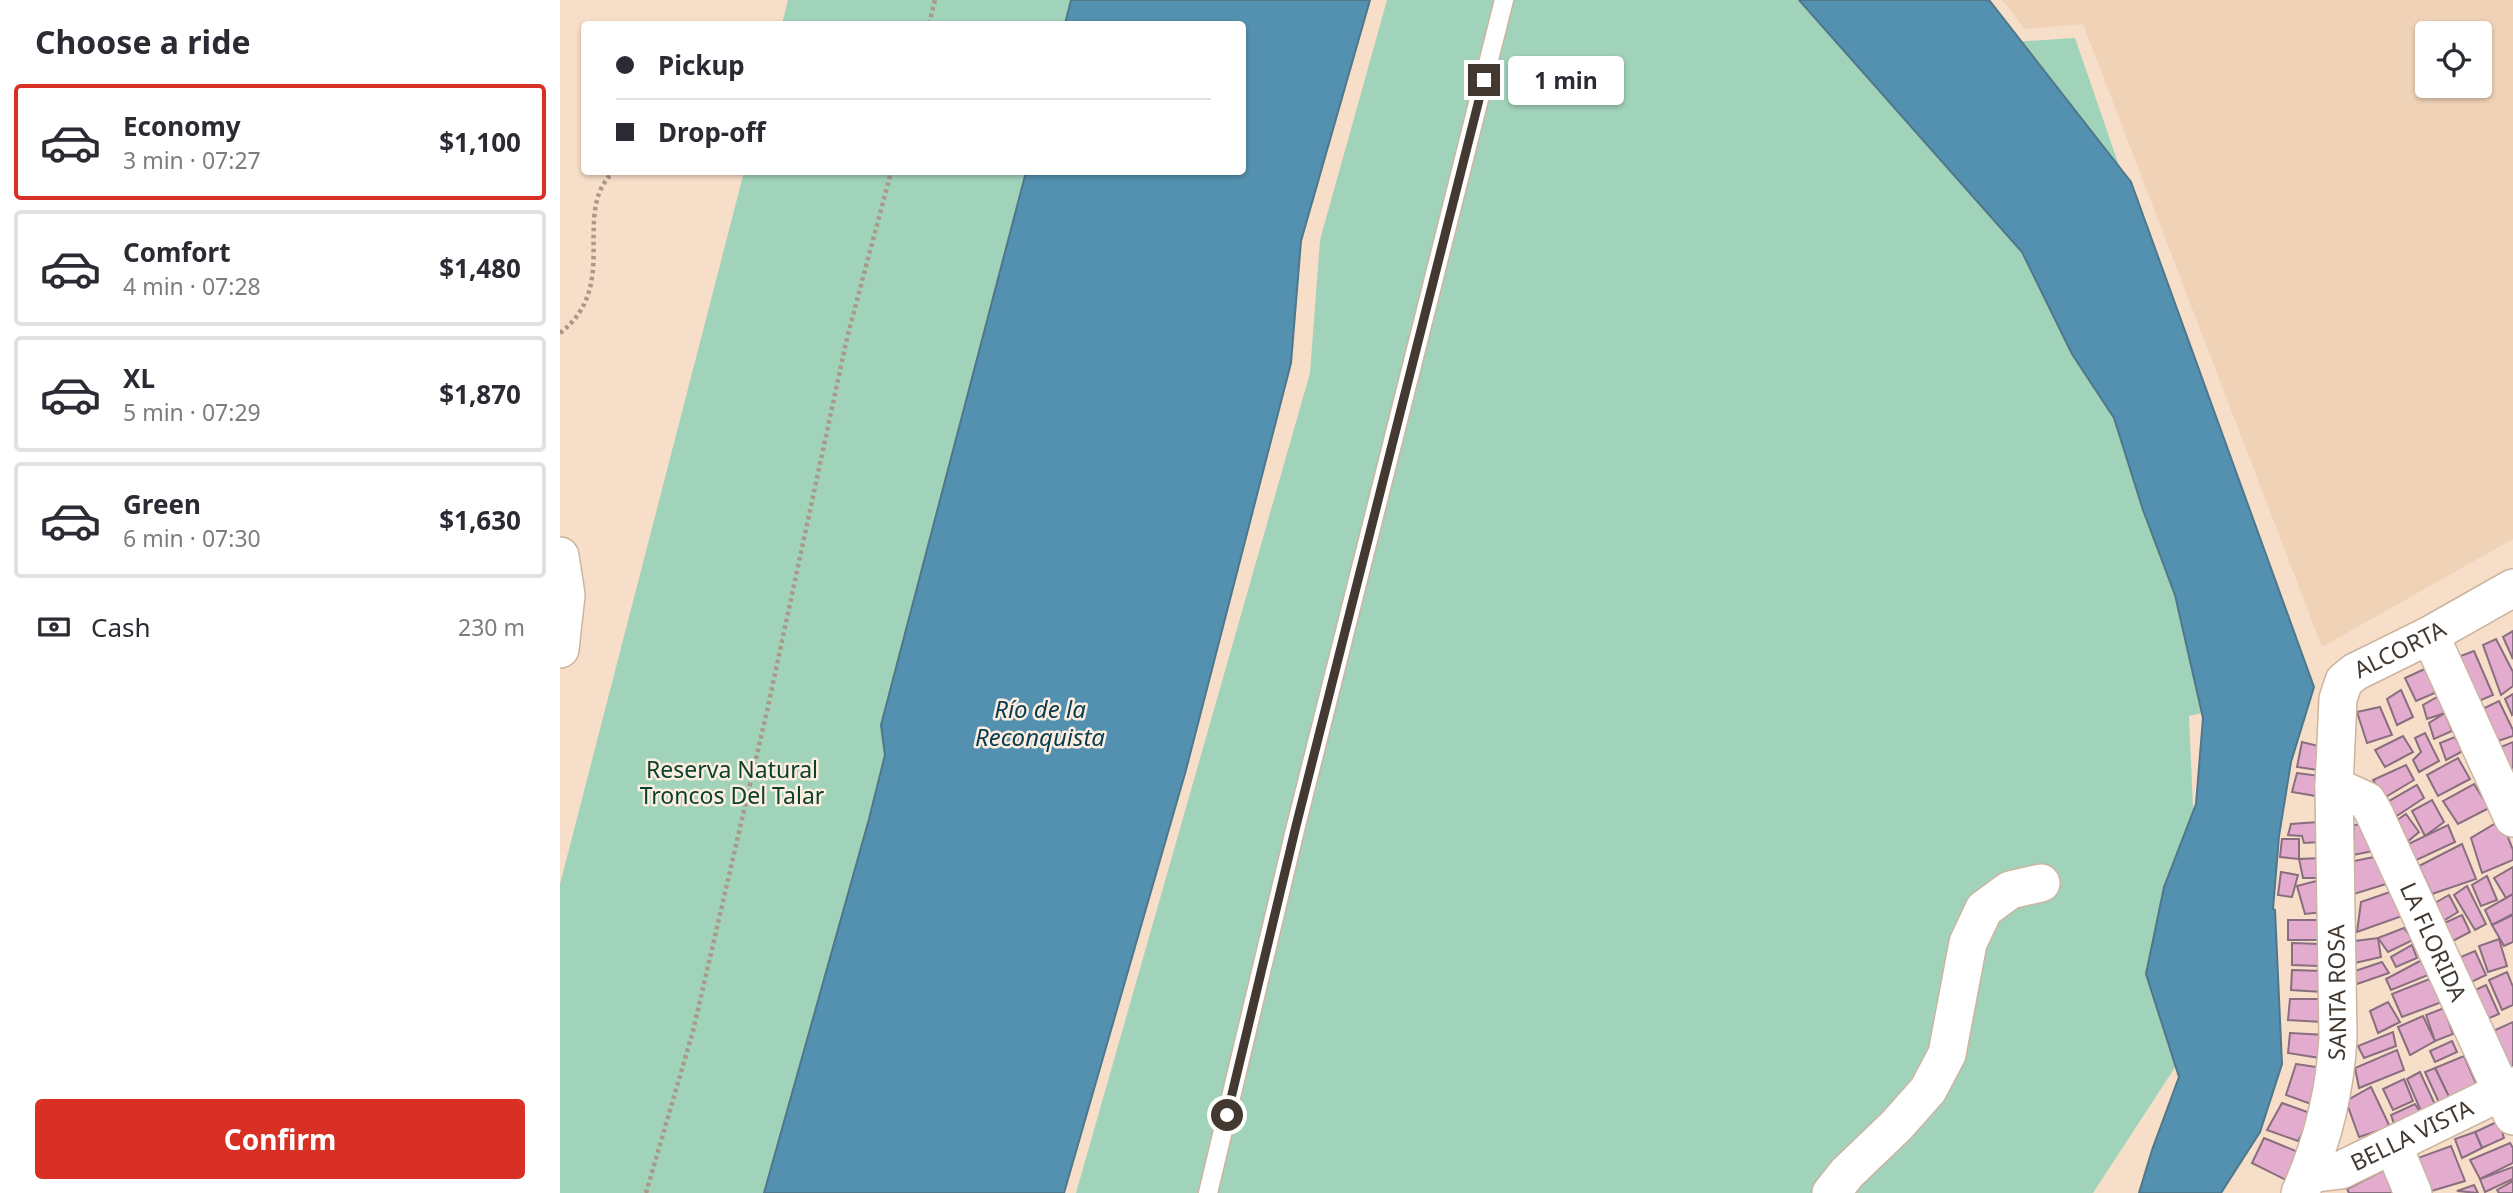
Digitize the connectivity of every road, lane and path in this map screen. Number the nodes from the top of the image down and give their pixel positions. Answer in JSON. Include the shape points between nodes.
{"nodes":[{"id":1,"x":936,"y":0,"type":"edge"},
{"id":2,"x":1504,"y":0,"type":"edge"},
{"id":3,"x":930,"y":21,"type":"edge"},
{"id":4,"x":611,"y":175,"type":"edge"},
{"id":5,"x":890,"y":175,"type":"edge"},
{"id":6,"x":560,"y":333,"type":"edge"},
{"id":7,"x":560,"y":556,"type":"edge"},
{"id":8,"x":2513,"y":588,"type":"edge"},
{"id":9,"x":2430,"y":635,"type":"junction"},
{"id":10,"x":560,"y":649,"type":"edge"},
{"id":11,"x":2334,"y":786,"type":"junction"},
{"id":12,"x":2513,"y":818,"type":"edge"},
{"id":13,"x":2041,"y":883,"type":"dead end"},
{"id":14,"x":2509,"y":1098,"type":"edge"},
{"id":15,"x":2393,"y":1145,"type":"junction"},
{"id":16,"x":2304,"y":1183,"type":"edge"},
{"id":17,"x":646,"y":1193,"type":"edge"},
{"id":18,"x":1208,"y":1193,"type":"edge"},
{"id":19,"x":1831,"y":1193,"type":"edge"},
{"id":20,"x":2413,"y":1193,"type":"edge"}],
"edges":[{"from":1,"to":3,"type":"path"},
{"from":2,"to":18,"type":"lane"},
{"from":4,"to":6,"type":"path","via":[[598,197],[593,282],[579,313]]},
{"from":5,"to":17,"type":"path","via":[[847,338],[693,1031]]},
{"from":7,"to":10,"type":"street","via":[[566,595]]},
{"from":8,"to":9,"type":"street","name":"ALCORTA"},
{"from":9,"to":11,"type":"street","name":"ALCORTA","via":[[2344,681],[2338,699]]},
{"from":9,"to":12,"type":"street"},
{"from":11,"to":14,"type":"street","name":"LA FLORIDA","via":[[2367,801],[2374,813]]},
{"from":11,"to":16,"type":"street","name":"SANTA ROSA","via":[[2336,1074]]},
{"from":13,"to":19,"type":"street","via":[[2010,890],[1984,909],[1968,943],[1947,1054],[1928,1090]]},
{"from":14,"to":15,"type":"street","name":"BELLA VISTA"},
{"from":15,"to":16,"type":"street","name":"BELLA VISTA"},
{"from":15,"to":20,"type":"street"}]}
